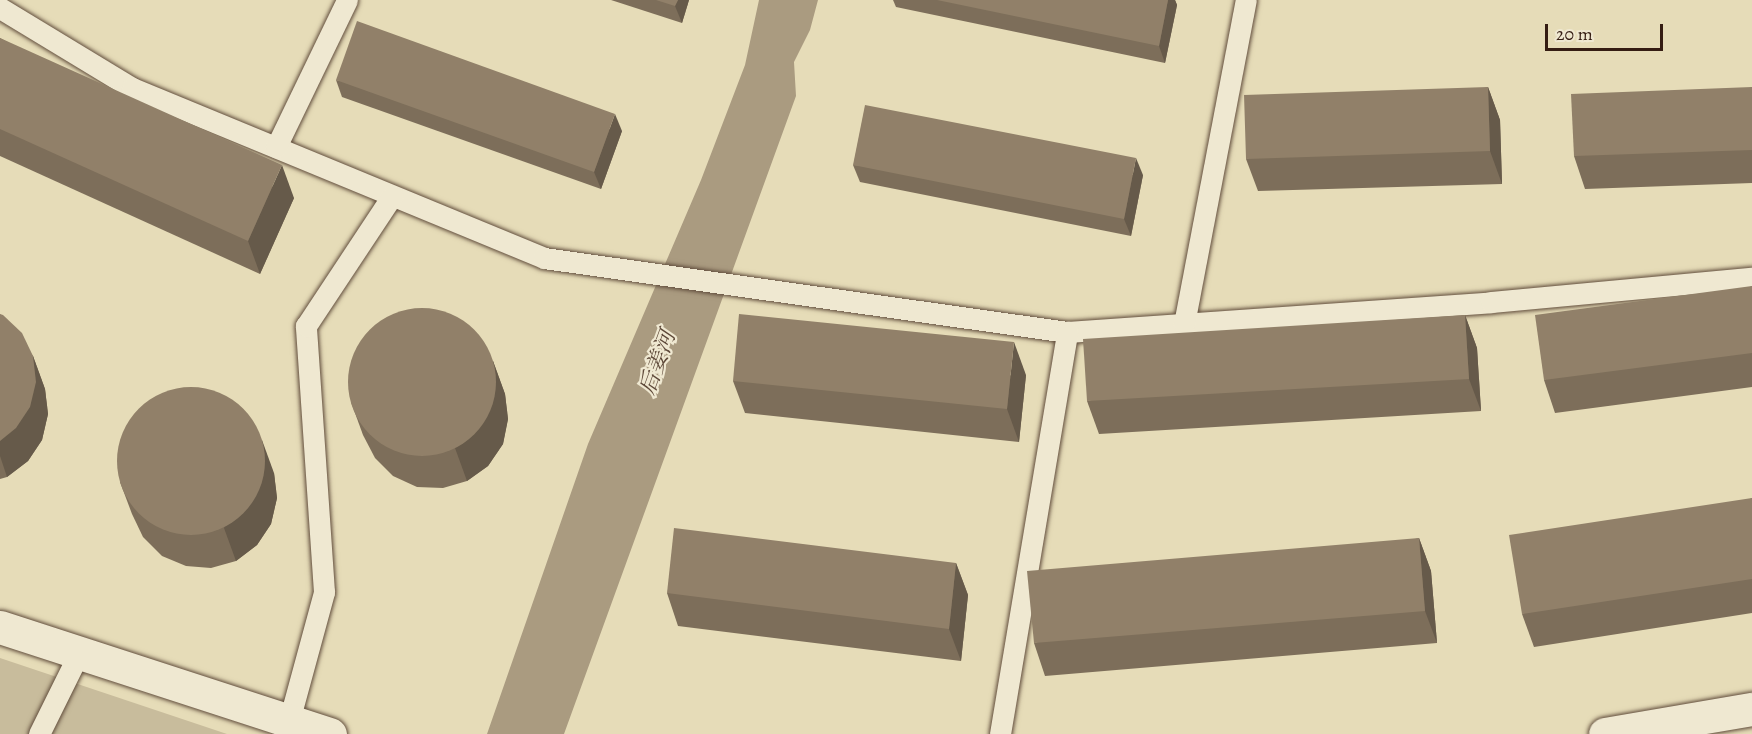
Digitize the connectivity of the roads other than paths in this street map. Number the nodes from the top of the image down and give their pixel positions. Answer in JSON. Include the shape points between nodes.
{"nodes":[{"id":1,"x":347,"y":0,"type":"edge"},
{"id":2,"x":1246,"y":0,"type":"edge"},
{"id":3,"x":0,"y":8,"type":"edge"},
{"id":4,"x":276,"y":147,"type":"junction"},
{"id":5,"x":392,"y":196,"type":"junction"},
{"id":6,"x":1752,"y":278,"type":"edge"},
{"id":7,"x":1184,"y":324,"type":"junction"},
{"id":8,"x":1067,"y":332,"type":"junction"},
{"id":9,"x":0,"y":627,"type":"edge"},
{"id":10,"x":79,"y":653,"type":"junction"},
{"id":11,"x":1752,"y":709,"type":"edge"},
{"id":12,"x":288,"y":721,"type":"junction"},
{"id":13,"x":39,"y":734,"type":"edge"},
{"id":14,"x":330,"y":734,"type":"edge"},
{"id":15,"x":1000,"y":734,"type":"edge"},
{"id":16,"x":1605,"y":734,"type":"edge"}],
"edges":[{"from":1,"to":4,"type":"lane"},
{"from":2,"to":7,"type":"lane"},
{"from":3,"to":4,"type":"lane","via":[[132,87]]},
{"from":4,"to":5,"type":"lane"},
{"from":5,"to":8,"type":"lane","via":[[544,258]]},
{"from":5,"to":12,"type":"lane","via":[[306,326],[324,592]]},
{"from":6,"to":7,"type":"lane"},
{"from":7,"to":8,"type":"lane"},
{"from":8,"to":15,"type":"lane"},
{"from":9,"to":10,"type":"street"},
{"from":10,"to":12,"type":"street"},
{"from":10,"to":13,"type":"lane"},
{"from":11,"to":16,"type":"street"},
{"from":12,"to":14,"type":"street"}]}
